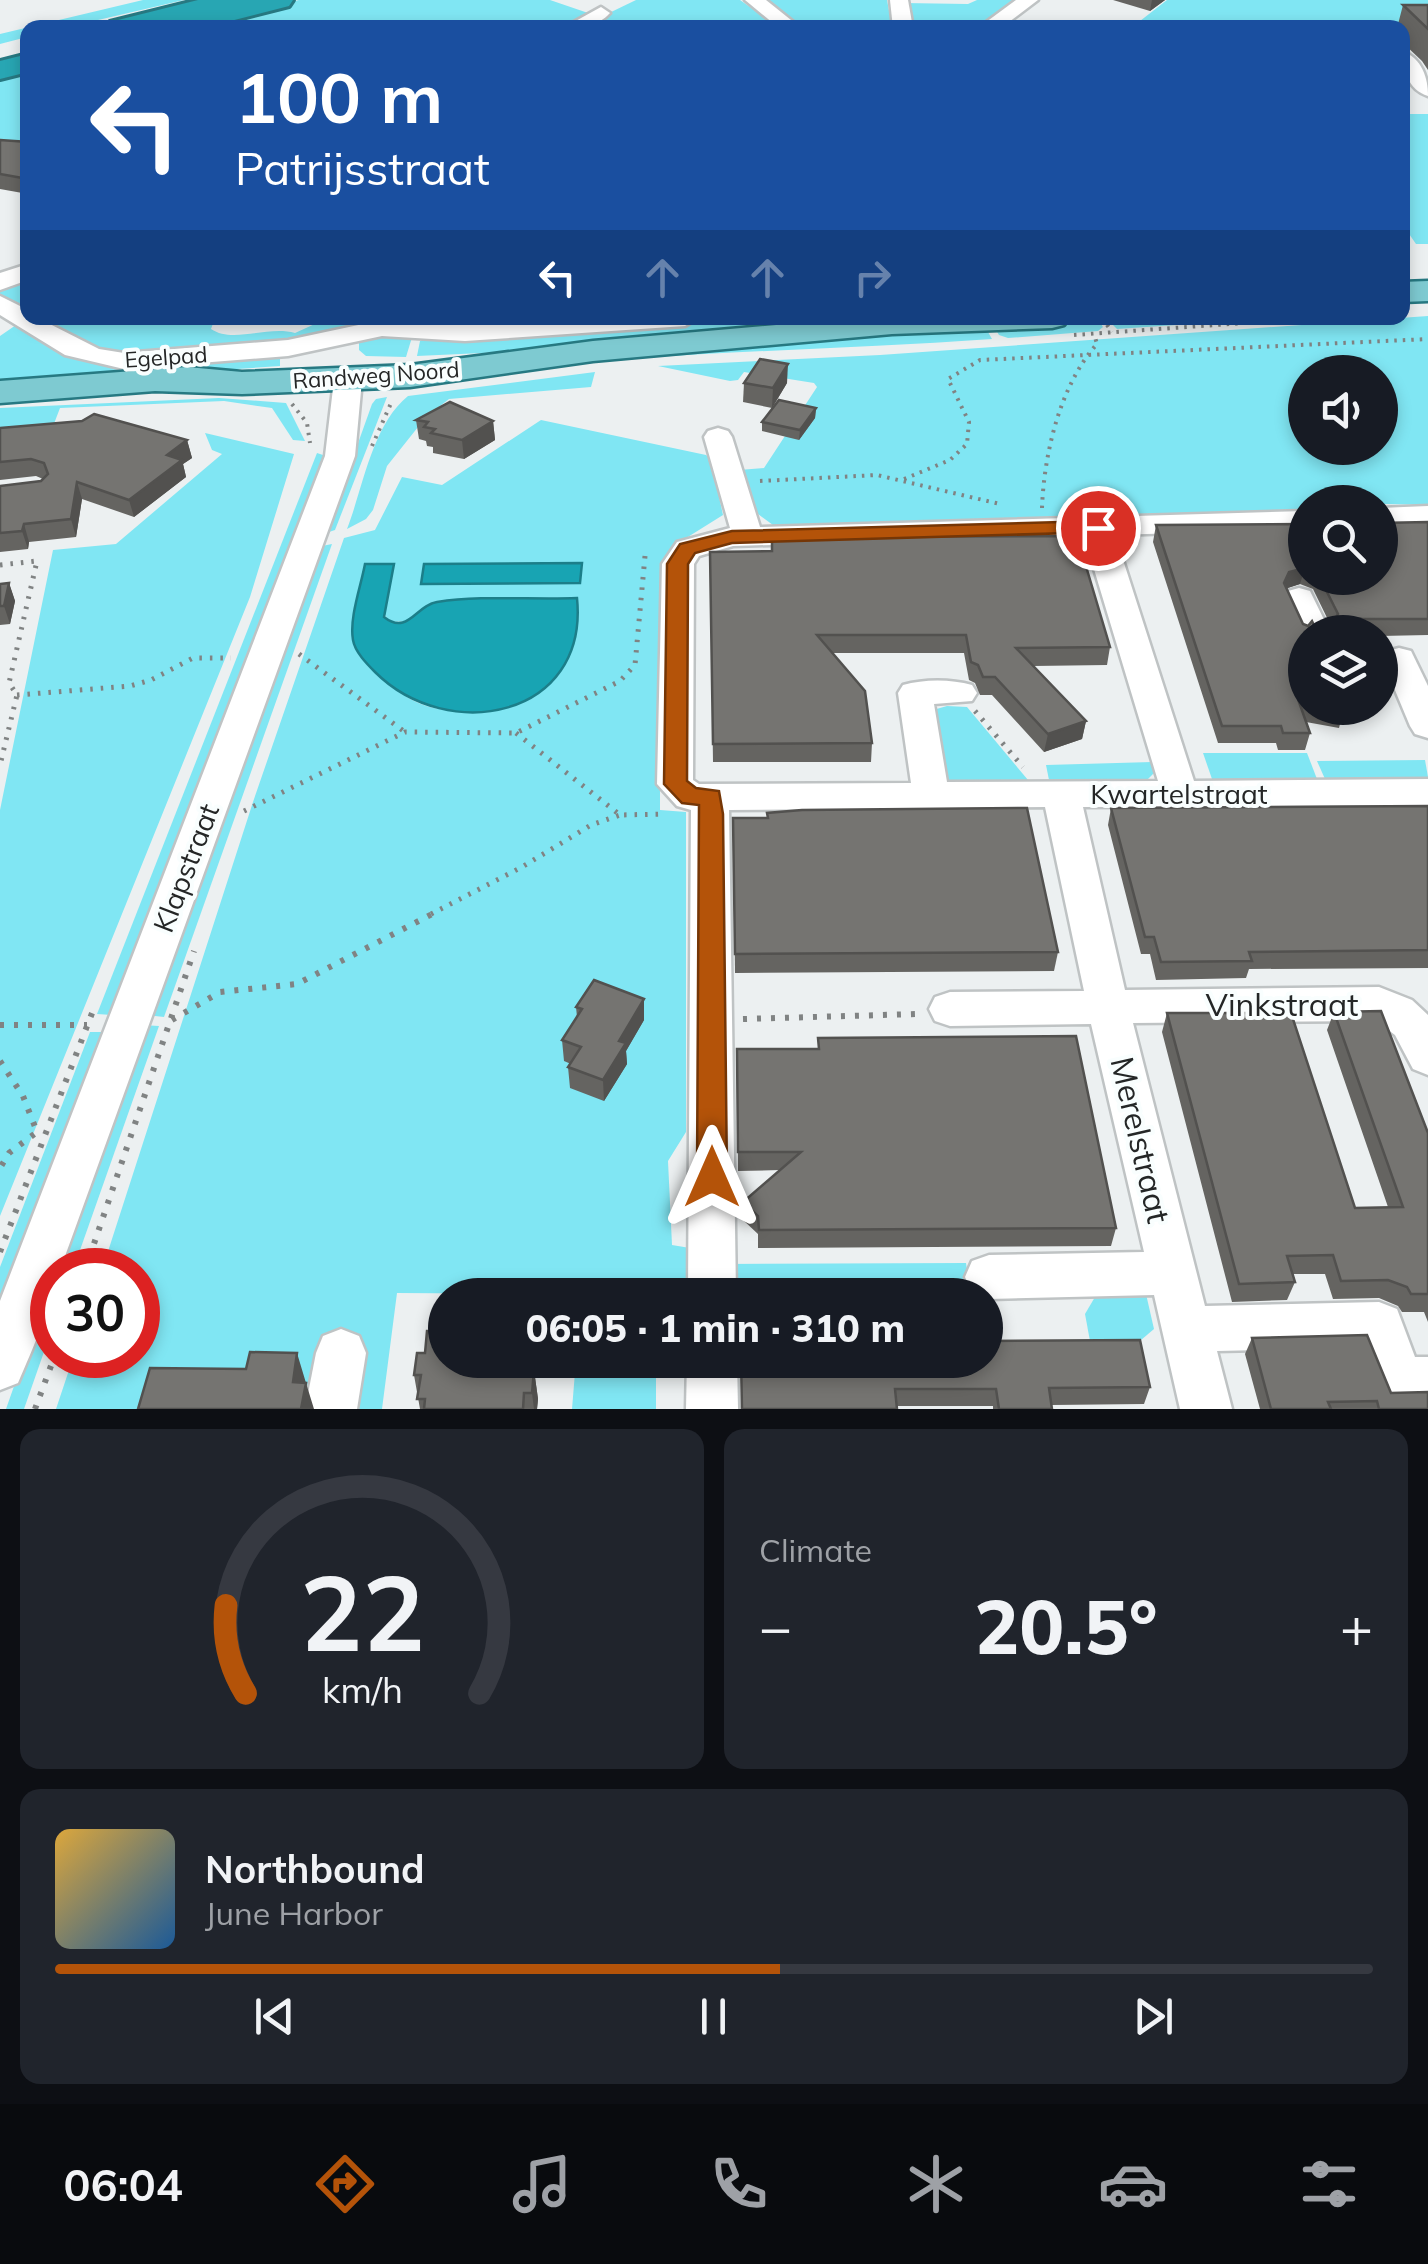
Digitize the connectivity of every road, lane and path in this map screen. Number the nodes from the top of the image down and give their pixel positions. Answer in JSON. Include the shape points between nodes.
{"nodes":[{"id":1,"x":232,"y":0,"type":"edge"},
{"id":2,"x":279,"y":0,"type":"edge"},
{"id":3,"x":754,"y":0,"type":"edge"},
{"id":4,"x":1029,"y":0,"type":"edge"},
{"id":5,"x":601,"y":12,"type":"dead end"},
{"id":6,"x":152,"y":20,"type":"edge"},
{"id":7,"x":200,"y":20,"type":"edge"},
{"id":8,"x":586,"y":20,"type":"edge"},
{"id":9,"x":781,"y":20,"type":"edge"},
{"id":10,"x":999,"y":20,"type":"edge"},
{"id":11,"x":1410,"y":73,"type":"edge"},
{"id":12,"x":1424,"y":99,"type":"edge"},
{"id":13,"x":34,"y":325,"type":"edge"},
{"id":14,"x":583,"y":325,"type":"edge"},
{"id":15,"x":885,"y":325,"type":"edge"},
{"id":16,"x":1107,"y":325,"type":"edge"},
{"id":17,"x":1214,"y":325,"type":"edge"},
{"id":18,"x":1064,"y":326,"type":"edge"},
{"id":19,"x":1112,"y":332,"type":"junction"},
{"id":20,"x":1094,"y":334,"type":"junction"},
{"id":21,"x":1428,"y":339,"type":"edge"},
{"id":22,"x":1088,"y":353,"type":"junction"},
{"id":23,"x":348,"y":360,"type":"junction"},
{"id":24,"x":157,"y":381,"type":"junction"},
{"id":25,"x":286,"y":382,"type":"junction"},
{"id":26,"x":0,"y":392,"type":"edge"},
{"id":27,"x":718,"y":437,"type":"dead end"},
{"id":28,"x":325,"y":452,"type":"junction"},
{"id":29,"x":904,"y":480,"type":"junction"},
{"id":30,"x":732,"y":484,"type":"junction"},
{"id":31,"x":1011,"y":506,"type":"dead end"},
{"id":32,"x":1028,"y":511,"type":"dead end"},
{"id":33,"x":1428,"y":515,"type":"edge"},
{"id":34,"x":1398,"y":516,"type":"edge"},
{"id":35,"x":1288,"y":521,"type":"edge"},
{"id":36,"x":1098,"y":528,"type":"junction"},
{"id":37,"x":748,"y":537,"type":"junction"},
{"id":38,"x":688,"y":549,"type":"junction"},
{"id":39,"x":0,"y":565,"type":"edge"},
{"id":40,"x":1298,"y":598,"type":"dead end"},
{"id":41,"x":1306,"y":615,"type":"edge"},
{"id":42,"x":299,"y":654,"type":"dead end"},
{"id":43,"x":1402,"y":658,"type":"edge"},
{"id":44,"x":227,"y":676,"type":"dead end"},
{"id":45,"x":960,"y":693,"type":"joint"},
{"id":46,"x":17,"y":695,"type":"junction"},
{"id":47,"x":1428,"y":726,"type":"edge"},
{"id":48,"x":405,"y":732,"type":"junction"},
{"id":49,"x":516,"y":733,"type":"junction"},
{"id":50,"x":0,"y":766,"type":"edge"},
{"id":51,"x":1428,"y":792,"type":"edge"},
{"id":52,"x":1054,"y":794,"type":"junction"},
{"id":53,"x":1180,"y":794,"type":"junction"},
{"id":54,"x":931,"y":795,"type":"junction"},
{"id":55,"x":711,"y":805,"type":"junction"},
{"id":56,"x":244,"y":811,"type":"dead end"},
{"id":57,"x":620,"y":815,"type":"junction"},
{"id":58,"x":1108,"y":1006,"type":"junction"},
{"id":59,"x":950,"y":1009,"type":"joint"},
{"id":60,"x":112,"y":1014,"type":"junction"},
{"id":61,"x":711,"y":1020,"type":"junction"},
{"id":62,"x":0,"y":1025,"type":"edge"},
{"id":63,"x":87,"y":1025,"type":"junction"},
{"id":64,"x":1428,"y":1057,"type":"edge"},
{"id":65,"x":0,"y":1061,"type":"edge"},
{"id":66,"x":40,"y":1135,"type":"junction"},
{"id":67,"x":0,"y":1168,"type":"edge"},
{"id":68,"x":0,"y":1252,"type":"edge"},
{"id":69,"x":1172,"y":1273,"type":"junction"},
{"id":70,"x":990,"y":1277,"type":"dead end"},
{"id":71,"x":712,"y":1278,"type":"edge"},
{"id":72,"x":1186,"y":1329,"type":"junction"},
{"id":73,"x":342,"y":1354,"type":"dead end"},
{"id":74,"x":0,"y":1366,"type":"edge"},
{"id":75,"x":46,"y":1378,"type":"edge"},
{"id":76,"x":712,"y":1378,"type":"edge"},
{"id":77,"x":1428,"y":1381,"type":"edge"},
{"id":78,"x":35,"y":1409,"type":"edge"},
{"id":79,"x":331,"y":1409,"type":"edge"},
{"id":80,"x":712,"y":1409,"type":"edge"},
{"id":81,"x":1206,"y":1409,"type":"edge"}],
"edges":[{"from":1,"to":6,"type":"highway"},
{"from":2,"to":7,"type":"highway"},
{"from":3,"to":9,"type":"street"},
{"from":4,"to":10,"type":"street"},
{"from":5,"to":8,"type":"street"},
{"from":11,"to":12,"type":"street"},
{"from":13,"to":23,"type":"street","name":"Egelpad","via":[[97,360],[288,348]]},
{"from":14,"to":23,"type":"street","name":"Egelpad","via":[[466,333],[382,328]]},
{"from":15,"to":23,"type":"main road","name":"Randweg Noord","via":[[593,351],[454,371]]},
{"from":16,"to":19,"type":"path"},
{"from":17,"to":19,"type":"path"},
{"from":18,"to":20,"type":"path"},
{"from":19,"to":20,"type":"path"},
{"from":20,"to":22,"type":"path","via":[[1097,344]]},
{"from":21,"to":22,"type":"path"},
{"from":22,"to":29,"type":"path","via":[[980,360],[964,367],[948,379],[971,424],[970,439],[949,461]]},
{"from":22,"to":32,"type":"path","via":[[1066,400],[1043,481],[1045,515]]},
{"from":23,"to":24,"type":"main road","name":"Randweg Noord"},
{"from":23,"to":25,"type":"main road","name":"Randweg Noord"},
{"from":23,"to":28,"type":"street","name":"Klapstraat"},
{"from":24,"to":25,"type":"main road","name":"Randweg Noord"},
{"from":24,"to":26,"type":"main road","name":"Randweg Noord"},
{"from":25,"to":28,"type":"path","via":[[289,400]]},
{"from":27,"to":30,"type":"street"},
{"from":28,"to":60,"type":"street","name":"Klapstraat"},
{"from":29,"to":30,"type":"path","via":[[846,475]]},
{"from":29,"to":31,"type":"path"},
{"from":30,"to":37,"type":"street"},
{"from":33,"to":34,"type":"street"},
{"from":35,"to":36,"type":"street"},
{"from":36,"to":37,"type":"street"},
{"from":36,"to":53,"type":"street"},
{"from":37,"to":38,"type":"street"},
{"from":38,"to":49,"type":"path","via":[[644,556],[634,665],[620,681]]},
{"from":38,"to":55,"type":"street","via":[[678,564],[676,784]]},
{"from":39,"to":46,"type":"path","via":[[38,562],[9,683]]},
{"from":40,"to":41,"type":"street"},
{"from":42,"to":48,"type":"path"},
{"from":43,"to":47,"type":"street"},
{"from":44,"to":46,"type":"path","via":[[234,658],[193,658],[130,686]]},
{"from":45,"to":52,"type":"path"},
{"from":45,"to":54,"type":"street","via":[[915,693]]},
{"from":46,"to":50,"type":"path"},
{"from":48,"to":49,"type":"path"},
{"from":48,"to":56,"type":"path"},
{"from":49,"to":57,"type":"path"},
{"from":51,"to":53,"type":"street","name":"Kwartelstraat"},
{"from":52,"to":53,"type":"street","name":"Kwartelstraat"},
{"from":52,"to":54,"type":"street","name":"Kwartelstraat"},
{"from":52,"to":58,"type":"street","name":"Merelstraat"},
{"from":54,"to":55,"type":"street","name":"Kwartelstraat"},
{"from":55,"to":57,"type":"path"},
{"from":55,"to":61,"type":"street"},
{"from":57,"to":60,"type":"path","via":[[297,984],[220,992],[170,1021]]},
{"from":58,"to":59,"type":"street"},
{"from":58,"to":64,"type":"street","name":"Vinkstraat","via":[[1378,1004],[1401,1011]]},
{"from":58,"to":69,"type":"street","name":"Merelstraat"},
{"from":59,"to":61,"type":"path"},
{"from":60,"to":63,"type":"path"},
{"from":60,"to":63,"type":"path"},
{"from":60,"to":74,"type":"street","name":"Klapstraat"},
{"from":61,"to":71,"type":"street"},
{"from":62,"to":63,"type":"path"},
{"from":63,"to":66,"type":"path"},
{"from":65,"to":66,"type":"path"},
{"from":66,"to":67,"type":"path","via":[[9,1153]]},
{"from":66,"to":68,"type":"path"},
{"from":69,"to":70,"type":"street"},
{"from":69,"to":72,"type":"street","name":"Merelstraat"},
{"from":72,"to":77,"type":"street","via":[[1379,1325],[1398,1382]]},
{"from":72,"to":81,"type":"street","name":"Merelstraat"},
{"from":73,"to":79,"type":"street"},
{"from":75,"to":78,"type":"path"},
{"from":76,"to":80,"type":"street"}]}
